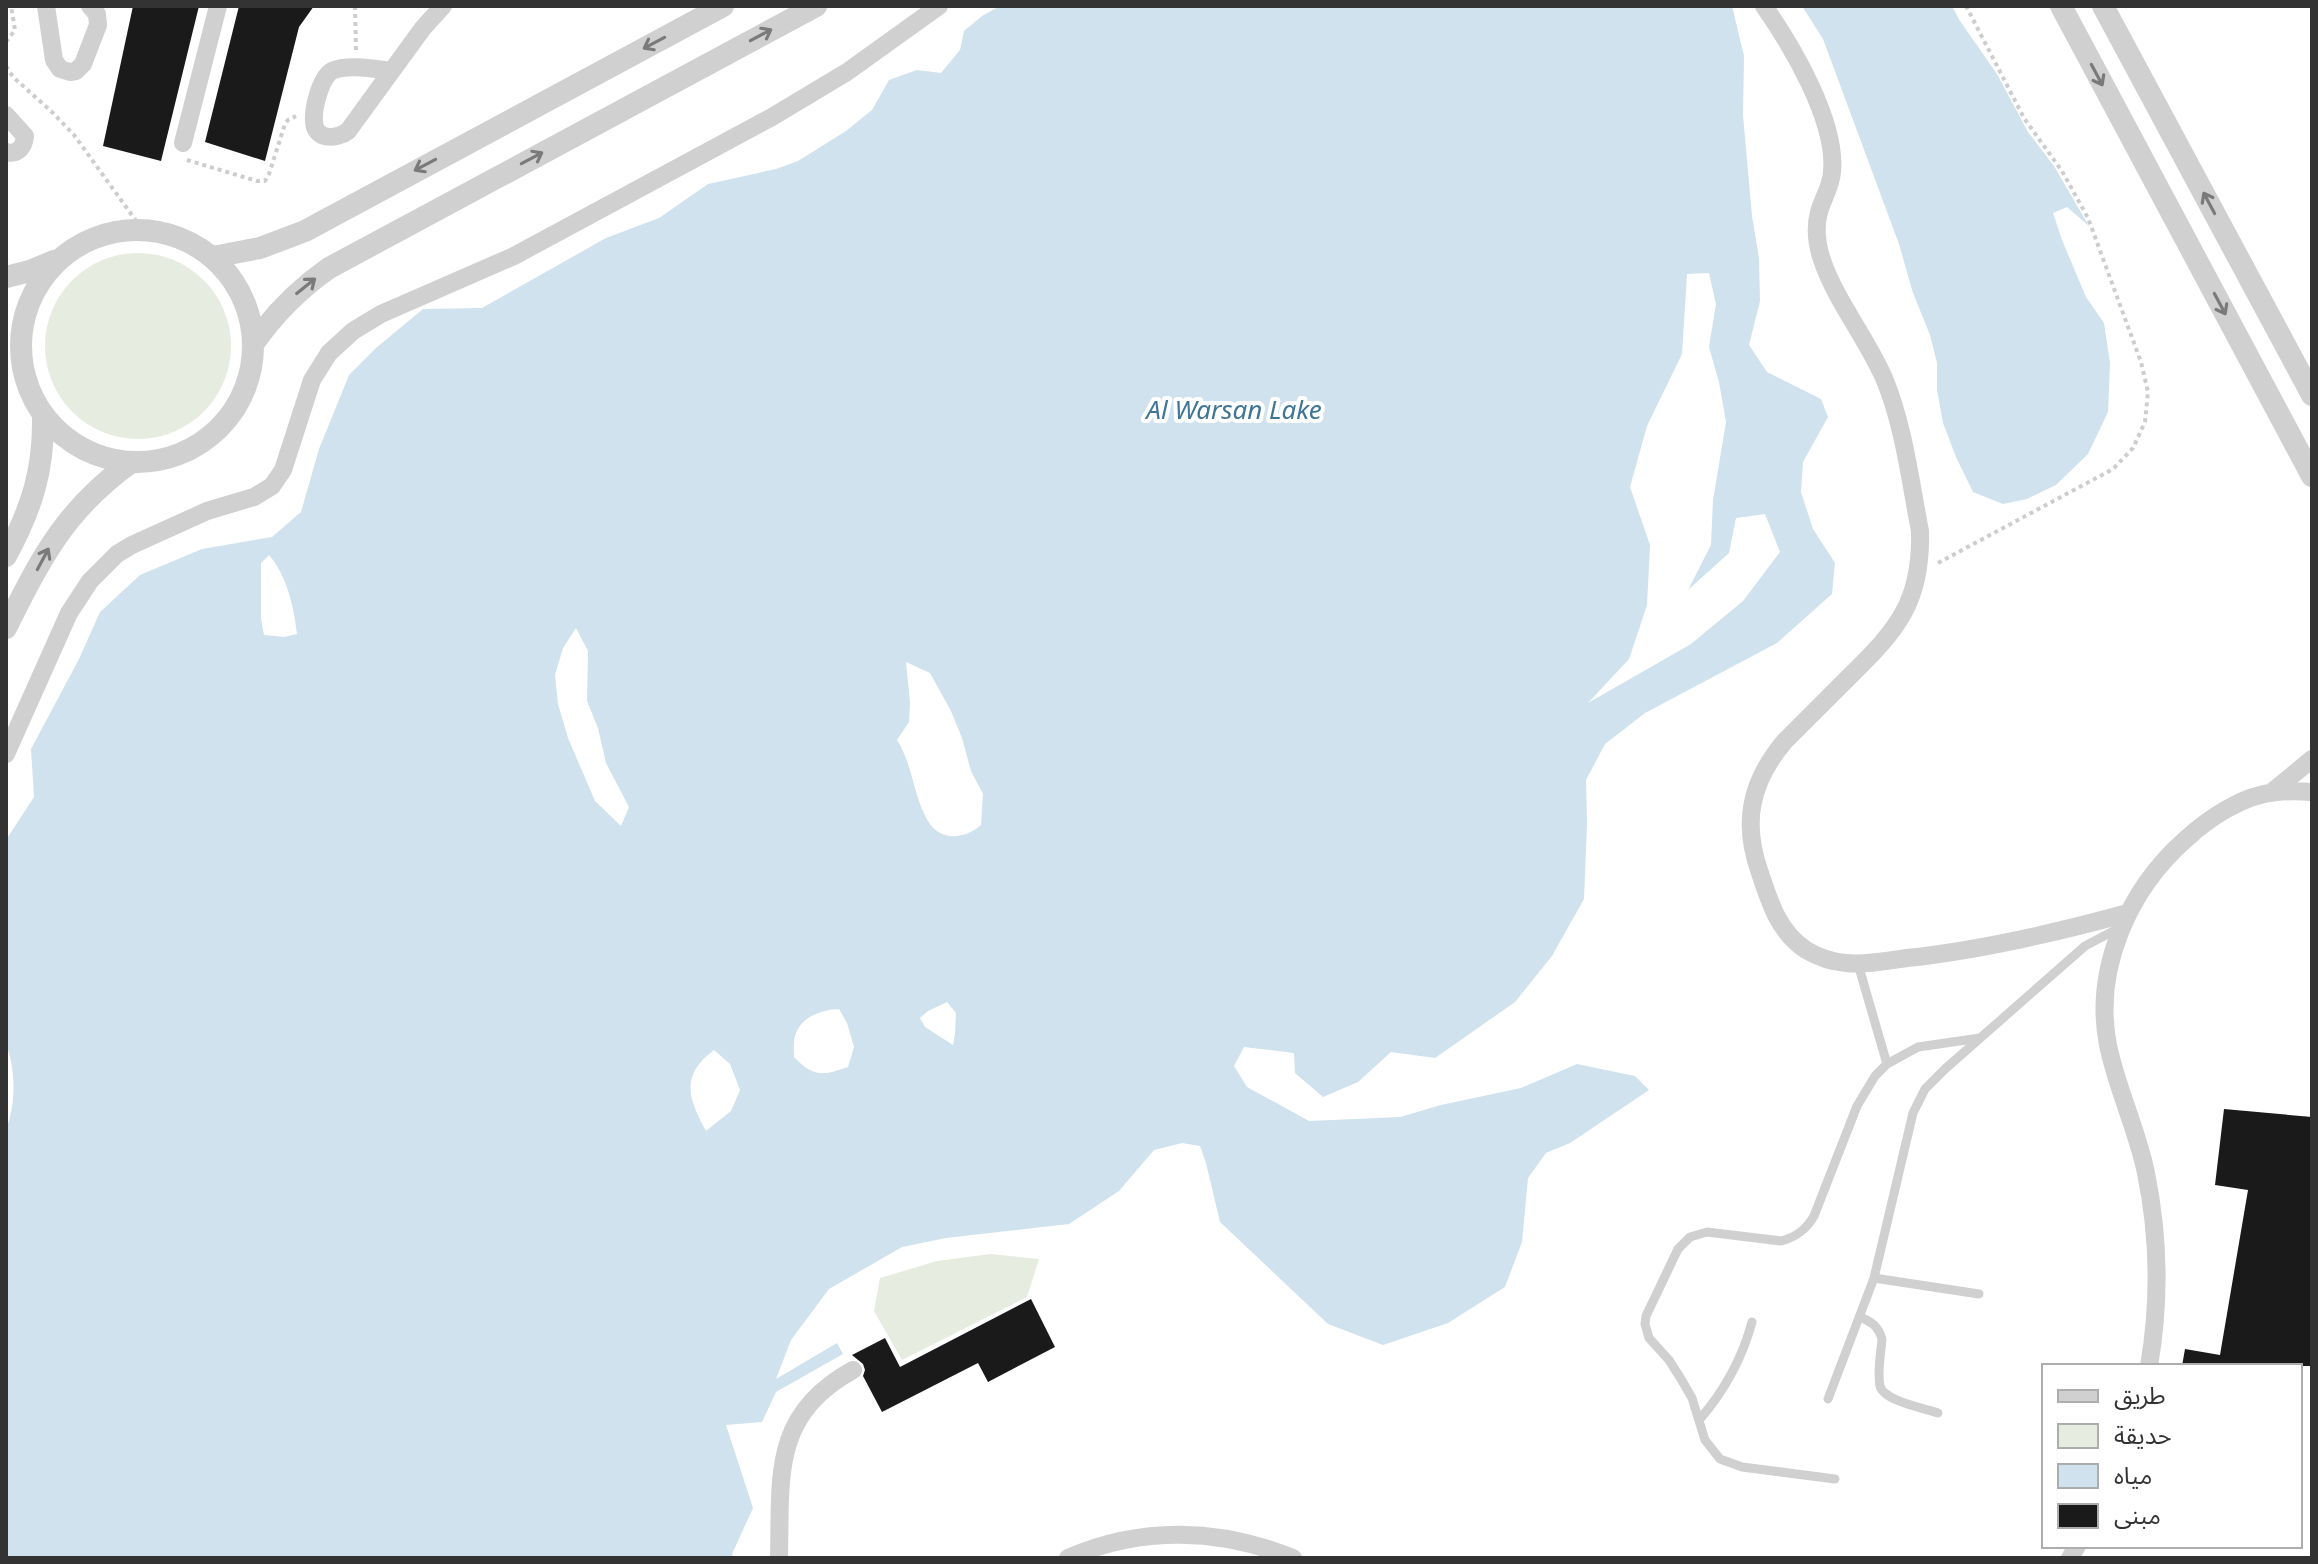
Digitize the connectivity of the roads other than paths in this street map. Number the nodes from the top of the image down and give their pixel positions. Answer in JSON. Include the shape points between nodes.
{"nodes":[{"id":1,"x":46,"y":6,"type":"edge"},
{"id":2,"x":90,"y":6,"type":"edge"},
{"id":3,"x":218,"y":6,"type":"edge"},
{"id":4,"x":424,"y":6,"type":"edge"},
{"id":5,"x":443,"y":6,"type":"edge"},
{"id":6,"x":723,"y":6,"type":"edge"},
{"id":7,"x":816,"y":6,"type":"edge"},
{"id":8,"x":939,"y":6,"type":"edge"},
{"id":9,"x":1764,"y":6,"type":"edge"},
{"id":10,"x":2061,"y":6,"type":"edge"},
{"id":11,"x":2103,"y":6,"type":"edge"},
{"id":12,"x":423,"y":28,"type":"junction"},
{"id":13,"x":391,"y":71,"type":"junction"},
{"id":14,"x":6,"y":115,"type":"edge"},
{"id":15,"x":183,"y":143,"type":"road end"},
{"id":16,"x":6,"y":152,"type":"edge"},
{"id":17,"x":62,"y":256,"type":"junction"},
{"id":18,"x":213,"y":257,"type":"junction"},
{"id":19,"x":6,"y":277,"type":"edge"},
{"id":20,"x":254,"y":343,"type":"junction"},
{"id":21,"x":6,"y":356,"type":"edge"},
{"id":22,"x":23,"y":376,"type":"junction"},
{"id":23,"x":2312,"y":395,"type":"edge"},
{"id":24,"x":43,"y":416,"type":"junction"},
{"id":25,"x":130,"y":463,"type":"junction"},
{"id":26,"x":2312,"y":476,"type":"edge"},
{"id":27,"x":6,"y":556,"type":"edge"},
{"id":28,"x":6,"y":628,"type":"edge"},
{"id":29,"x":6,"y":754,"type":"edge"},
{"id":30,"x":2312,"y":759,"type":"edge"},
{"id":31,"x":2272,"y":792,"type":"junction"},
{"id":32,"x":2312,"y":792,"type":"edge"},
{"id":33,"x":2126,"y":920,"type":"junction"},
{"id":34,"x":1858,"y":964,"type":"junction"},
{"id":35,"x":1980,"y":1038,"type":"junction"},
{"id":36,"x":1887,"y":1064,"type":"junction"},
{"id":37,"x":1874,"y":1278,"type":"junction"},
{"id":38,"x":1979,"y":1294,"type":"dead end"},
{"id":39,"x":1860,"y":1317,"type":"junction"},
{"id":40,"x":1752,"y":1322,"type":"dead end"},
{"id":41,"x":2149,"y":1364,"type":"edge"},
{"id":42,"x":853,"y":1370,"type":"dead end"},
{"id":43,"x":1828,"y":1399,"type":"dead end"},
{"id":44,"x":1938,"y":1413,"type":"dead end"},
{"id":45,"x":1700,"y":1419,"type":"junction"},
{"id":46,"x":1835,"y":1479,"type":"dead end"},
{"id":47,"x":779,"y":1558,"type":"edge"},
{"id":48,"x":1068,"y":1558,"type":"edge"},
{"id":49,"x":1293,"y":1558,"type":"edge"}],
"edges":[{"from":1,"to":2,"type":"street","via":[[54,60],[70,72],[83,64],[98,25]]},
{"from":3,"to":15,"type":"street"},
{"from":4,"to":12,"type":"street"},
{"from":5,"to":12,"type":"street"},
{"from":6,"to":18,"type":"street","one_way":true,"via":[[305,231],[260,248]]},
{"from":20,"to":7,"type":"street","one_way":true,"via":[[295,294],[329,268]]},
{"from":8,"to":29,"type":"street","via":[[847,72],[772,117],[527,249],[353,331],[329,353],[312,380],[283,470],[272,486],[132,545],[90,581],[69,613]]},
{"from":9,"to":34,"type":"street","via":[[1804,72],[1831,144],[1830,185],[1817,223],[1819,247],[1893,404],[1920,531],[1913,594],[1892,632],[1778,749],[1752,803],[1754,857],[1777,920],[1818,956]]},
{"from":10,"to":26,"type":"street","one_way":true},
{"from":23,"to":11,"type":"street","one_way":true},
{"from":12,"to":13,"type":"street"},
{"from":13,"to":13,"type":"street","via":[[335,69],[325,76],[313,120],[318,132],[336,138],[348,131]]},
{"from":14,"to":16,"type":"street","via":[[25,136],[22,148]]},
{"from":17,"to":18,"type":"street","via":[[99,236],[142,229],[180,237]]},
{"from":17,"to":19,"type":"street"},
{"from":17,"to":22,"type":"street","via":[[34,290],[26,310]]},
{"from":18,"to":20,"type":"street","via":[[242,296]]},
{"from":20,"to":25,"type":"street","via":[[244,390],[217,430],[176,455]]},
{"from":21,"to":22,"type":"street"},
{"from":22,"to":24,"type":"street"},
{"from":24,"to":25,"type":"street","via":[[81,449]]},
{"from":24,"to":27,"type":"street","via":[[35,491]]},
{"from":28,"to":25,"type":"street","one_way":true,"via":[[67,521]]},
{"from":30,"to":31,"type":"street"},
{"from":31,"to":32,"type":"street"},
{"from":31,"to":33,"type":"street","via":[[2232,807],[2196,830],[2150,876]]},
{"from":33,"to":34,"type":"street"},
{"from":33,"to":35,"type":"lane","via":[[2085,946]]},
{"from":33,"to":41,"type":"street","via":[[2108,972],[2105,1024],[2152,1205],[2158,1275]]},
{"from":34,"to":36,"type":"lane"},
{"from":35,"to":36,"type":"lane","via":[[1918,1047]]},
{"from":35,"to":37,"type":"lane","via":[[1935,1078],[1918,1101]]},
{"from":36,"to":45,"type":"lane","via":[[1860,1098],[1804,1230],[1773,1241],[1707,1232],[1690,1237],[1678,1249],[1645,1324]]},
{"from":37,"to":38,"type":"lane"},
{"from":37,"to":39,"type":"lane"},
{"from":39,"to":43,"type":"lane"},
{"from":39,"to":44,"type":"lane","via":[[1872,1322],[1882,1339],[1883,1392]]},
{"from":40,"to":45,"type":"lane","via":[[1732,1373]]},
{"from":42,"to":47,"type":"street","via":[[809,1404],[790,1437],[781,1473]]},
{"from":45,"to":46,"type":"lane","via":[[1711,1450],[1731,1464]]},
{"from":48,"to":49,"type":"street","via":[[1105,1543],[1170,1534],[1231,1539]]}]}
